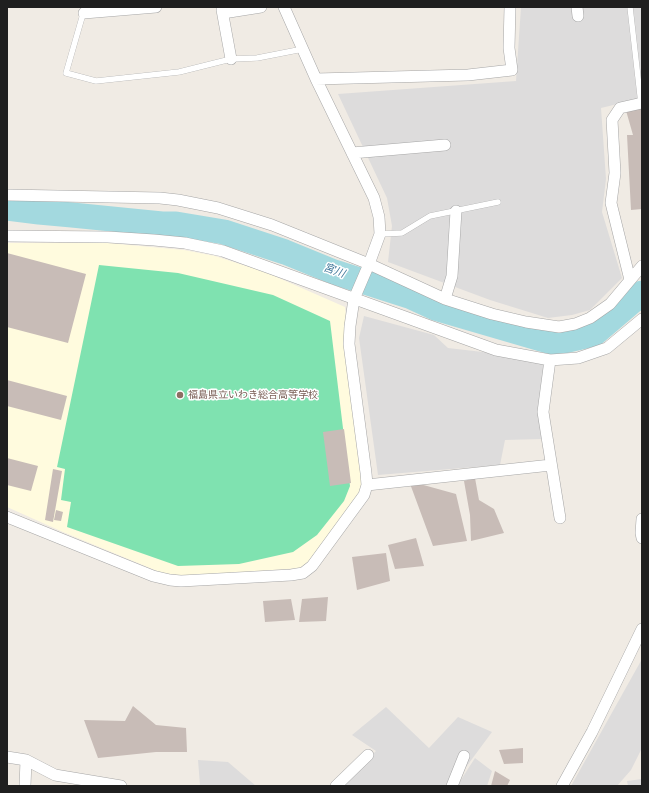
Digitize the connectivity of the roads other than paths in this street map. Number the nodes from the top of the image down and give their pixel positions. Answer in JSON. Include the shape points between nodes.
{"nodes":[{"id":1,"x":156,"y":7,"type":"edge"},
{"id":2,"x":261,"y":7,"type":"edge"},
{"id":3,"x":284,"y":7,"type":"edge"},
{"id":4,"x":510,"y":7,"type":"edge"},
{"id":5,"x":630,"y":7,"type":"edge"},
{"id":6,"x":222,"y":9,"type":"edge"},
{"id":7,"x":84,"y":10,"type":"edge"},
{"id":8,"x":303,"y":49,"type":"junction"},
{"id":9,"x":231,"y":59,"type":"junction"},
{"id":10,"x":316,"y":79,"type":"junction"},
{"id":11,"x":641,"y":103,"type":"edge"},
{"id":12,"x":445,"y":146,"type":"dead end"},
{"id":13,"x":352,"y":153,"type":"junction"},
{"id":14,"x":7,"y":195,"type":"edge"},
{"id":15,"x":498,"y":202,"type":"dead end"},
{"id":16,"x":456,"y":211,"type":"junction"},
{"id":17,"x":380,"y":234,"type":"junction"},
{"id":18,"x":7,"y":236,"type":"edge"},
{"id":19,"x":368,"y":266,"type":"junction"},
{"id":20,"x":642,"y":266,"type":"edge"},
{"id":21,"x":630,"y":280,"type":"junction"},
{"id":22,"x":356,"y":295,"type":"junction"},
{"id":23,"x":445,"y":299,"type":"junction"},
{"id":24,"x":642,"y":319,"type":"edge"},
{"id":25,"x":550,"y":360,"type":"junction"},
{"id":26,"x":552,"y":465,"type":"junction"},
{"id":27,"x":367,"y":485,"type":"junction"},
{"id":28,"x":7,"y":517,"type":"edge"},
{"id":29,"x":560,"y":518,"type":"dead end"},
{"id":30,"x":642,"y":519,"type":"edge"},
{"id":31,"x":642,"y":538,"type":"edge"},
{"id":32,"x":642,"y":629,"type":"edge"},
{"id":33,"x":368,"y":755,"type":"dead end"},
{"id":34,"x":464,"y":756,"type":"dead end"},
{"id":35,"x":7,"y":757,"type":"edge"},
{"id":36,"x":26,"y":760,"type":"junction"},
{"id":37,"x":25,"y":786,"type":"edge"},
{"id":38,"x":121,"y":786,"type":"edge"},
{"id":39,"x":336,"y":786,"type":"edge"},
{"id":40,"x":452,"y":786,"type":"edge"},
{"id":41,"x":562,"y":786,"type":"edge"}],
"edges":[{"from":1,"to":7,"type":"street"},
{"from":2,"to":6,"type":"street","via":[[223,13]]},
{"from":3,"to":8,"type":"street"},
{"from":4,"to":10,"type":"street","via":[[509,48],[512,70],[468,75]]},
{"from":5,"to":11,"type":"lane"},
{"from":6,"to":9,"type":"street"},
{"from":7,"to":9,"type":"lane","via":[[66,73],[96,81],[179,72]]},
{"from":8,"to":9,"type":"lane","via":[[257,58]]},
{"from":8,"to":10,"type":"street"},
{"from":10,"to":13,"type":"street"},
{"from":11,"to":21,"type":"street","via":[[620,108],[612,120],[615,173],[610,203]]},
{"from":12,"to":13,"type":"street"},
{"from":13,"to":17,"type":"street","via":[[374,198]]},
{"from":14,"to":19,"type":"street","via":[[178,200],[218,208],[272,225]]},
{"from":15,"to":16,"type":"lane"},
{"from":16,"to":17,"type":"lane","via":[[430,216],[402,233]]},
{"from":16,"to":23,"type":"street","via":[[452,276]]},
{"from":17,"to":19,"type":"street"},
{"from":18,"to":22,"type":"street","via":[[108,237],[185,243],[224,251]]},
{"from":19,"to":22,"type":"street"},
{"from":19,"to":23,"type":"street"},
{"from":20,"to":21,"type":"street"},
{"from":21,"to":23,"type":"street","via":[[610,304],[590,318],[559,327],[492,314]]},
{"from":22,"to":25,"type":"street","via":[[496,350]]},
{"from":22,"to":27,"type":"street","via":[[349,344]]},
{"from":24,"to":25,"type":"street","via":[[607,348],[578,358]]},
{"from":25,"to":26,"type":"street","via":[[543,412]]},
{"from":26,"to":27,"type":"street"},
{"from":26,"to":29,"type":"street"},
{"from":27,"to":28,"type":"street","via":[[364,495],[312,566],[303,573],[291,575],[170,580],[153,576]]},
{"from":30,"to":31,"type":"street"},
{"from":32,"to":41,"type":"street","via":[[592,732]]},
{"from":33,"to":39,"type":"street"},
{"from":34,"to":40,"type":"street"},
{"from":35,"to":36,"type":"street"},
{"from":36,"to":37,"type":"street"},
{"from":36,"to":38,"type":"street","via":[[55,775]]}]}
